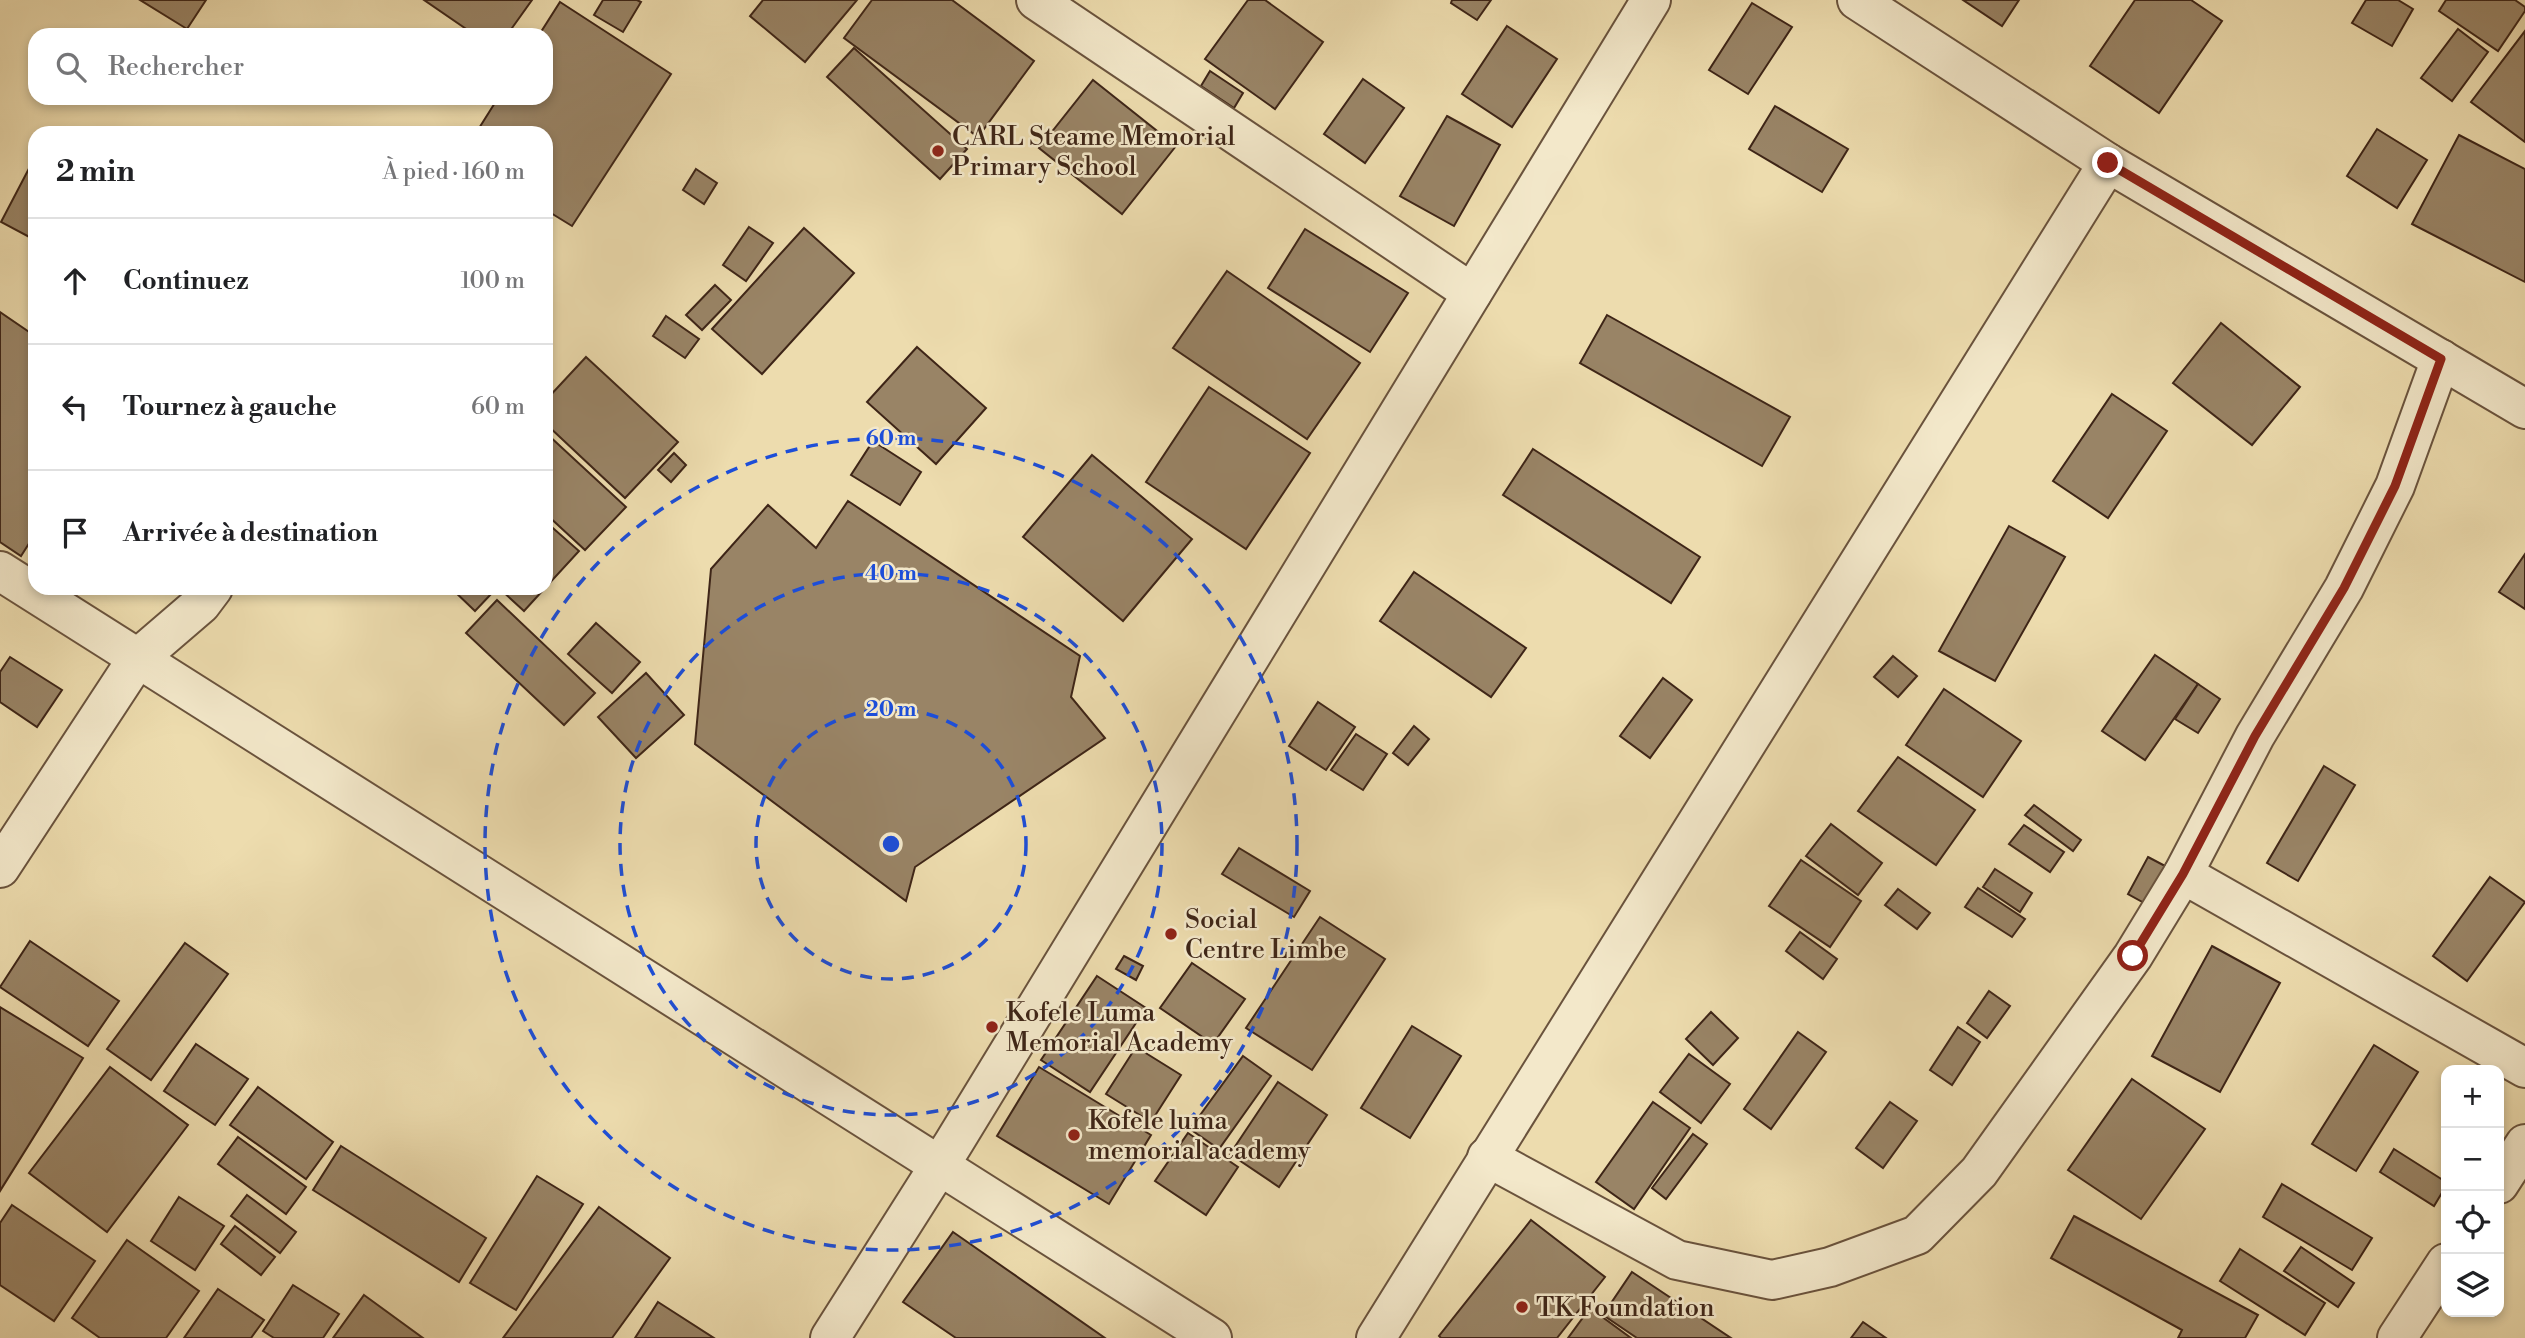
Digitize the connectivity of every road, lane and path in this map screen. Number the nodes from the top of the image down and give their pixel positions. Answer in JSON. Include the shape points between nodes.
{"nodes":[{"id":1,"x":1036,"y":0,"type":"edge"},
{"id":2,"x":1651,"y":0,"type":"edge"},
{"id":3,"x":1857,"y":0,"type":"edge"},
{"id":4,"x":2108,"y":163,"type":"junction"},
{"id":5,"x":1472,"y":293,"type":"junction"},
{"id":6,"x":2441,"y":359,"type":"junction"},
{"id":7,"x":2525,"y":409,"type":"edge"},
{"id":8,"x":0,"y":571,"type":"edge"},
{"id":9,"x":28,"y":589,"type":"edge"},
{"id":10,"x":37,"y":595,"type":"edge"},
{"id":11,"x":208,"y":595,"type":"edge"},
{"id":12,"x":137,"y":659,"type":"junction"},
{"id":13,"x":0,"y":868,"type":"edge"},
{"id":14,"x":2183,"y":874,"type":"junction"},
{"id":15,"x":2525,"y":1068,"type":"edge"},
{"id":16,"x":2525,"y":1144,"type":"edge"},
{"id":17,"x":1487,"y":1157,"type":"junction"},
{"id":18,"x":939,"y":1167,"type":"junction"},
{"id":19,"x":2504,"y":1176,"type":"edge"},
{"id":20,"x":2441,"y":1270,"type":"edge"},
{"id":21,"x":831,"y":1338,"type":"edge"},
{"id":22,"x":1212,"y":1338,"type":"edge"},
{"id":23,"x":1376,"y":1338,"type":"edge"},
{"id":24,"x":2396,"y":1338,"type":"edge"}],
"edges":[{"from":1,"to":5,"type":"street"},
{"from":2,"to":5,"type":"street"},
{"from":3,"to":4,"type":"street"},
{"from":4,"to":6,"type":"street"},
{"from":4,"to":17,"type":"street"},
{"from":5,"to":18,"type":"street"},
{"from":6,"to":7,"type":"street"},
{"from":6,"to":14,"type":"street","via":[[2395,486],[2344,588],[2255,736]]},
{"from":8,"to":9,"type":"street"},
{"from":10,"to":12,"type":"street"},
{"from":11,"to":12,"type":"street"},
{"from":12,"to":13,"type":"street"},
{"from":12,"to":18,"type":"street"},
{"from":14,"to":15,"type":"street"},
{"from":14,"to":17,"type":"street","via":[[2133,956],[1979,1172],[1917,1235],[1830,1267],[1772,1280],[1677,1260]]},
{"from":16,"to":19,"type":"street"},
{"from":17,"to":23,"type":"street"},
{"from":18,"to":21,"type":"street"},
{"from":18,"to":22,"type":"street"},
{"from":20,"to":24,"type":"street"}]}
